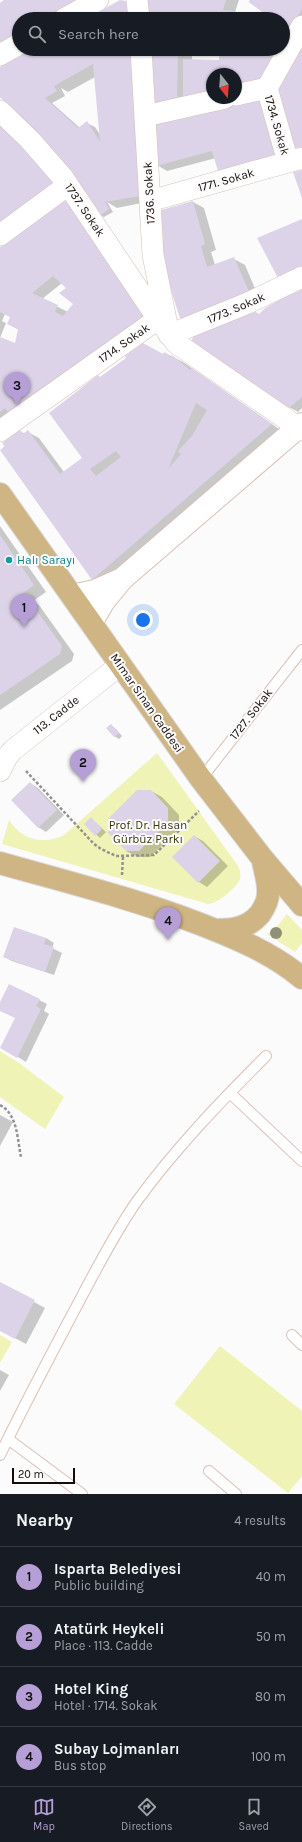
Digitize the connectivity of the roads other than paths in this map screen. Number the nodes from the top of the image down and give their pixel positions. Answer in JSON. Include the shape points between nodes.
{"nodes":[{"id":1,"x":98,"y":0,"type":"edge"},
{"id":2,"x":137,"y":0,"type":"edge"},
{"id":3,"x":77,"y":12,"type":"edge"},
{"id":4,"x":138,"y":12,"type":"edge"},
{"id":5,"x":302,"y":26,"type":"edge"},
{"id":6,"x":290,"y":47,"type":"edge"},
{"id":7,"x":12,"y":48,"type":"edge"},
{"id":8,"x":0,"y":54,"type":"edge"},
{"id":9,"x":141,"y":56,"type":"edge"},
{"id":10,"x":285,"y":56,"type":"edge"},
{"id":11,"x":267,"y":88,"type":"junction"},
{"id":12,"x":242,"y":94,"type":"edge"},
{"id":13,"x":206,"y":102,"type":"edge"},
{"id":14,"x":0,"y":111,"type":"edge"},
{"id":15,"x":145,"y":116,"type":"junction"},
{"id":16,"x":295,"y":160,"type":"edge"},
{"id":17,"x":68,"y":185,"type":"junction"},
{"id":18,"x":150,"y":202,"type":"junction"},
{"id":19,"x":0,"y":235,"type":"edge"},
{"id":20,"x":302,"y":277,"type":"edge"},
{"id":21,"x":163,"y":327,"type":"junction"},
{"id":22,"x":301,"y":427,"type":"edge"},
{"id":23,"x":0,"y":431,"type":"edge"},
{"id":24,"x":0,"y":494,"type":"edge"},
{"id":25,"x":122,"y":580,"type":"junction"},
{"id":26,"x":72,"y":596,"type":"junction"},
{"id":27,"x":91,"y":623,"type":"junction"},
{"id":28,"x":302,"y":650,"type":"edge"},
{"id":29,"x":120,"y":665,"type":"junction"},
{"id":30,"x":0,"y":771,"type":"edge"},
{"id":31,"x":201,"y":779,"type":"junction"},
{"id":32,"x":262,"y":858,"type":"junction"},
{"id":33,"x":0,"y":863,"type":"edge"},
{"id":34,"x":300,"y":898,"type":"edge"},
{"id":35,"x":265,"y":908,"type":"junction"},
{"id":36,"x":214,"y":930,"type":"junction"},
{"id":37,"x":302,"y":978,"type":"edge"},
{"id":38,"x":266,"y":1056,"type":"dead end"},
{"id":39,"x":230,"y":1093,"type":"junction"},
{"id":40,"x":302,"y":1161,"type":"edge"},
{"id":41,"x":292,"y":1335,"type":"dead end"},
{"id":42,"x":302,"y":1345,"type":"edge"},
{"id":43,"x":8,"y":1439,"type":"junction"},
{"id":44,"x":0,"y":1455,"type":"edge"},
{"id":45,"x":208,"y":1471,"type":"dead end"},
{"id":46,"x":82,"y":1494,"type":"edge"},
{"id":47,"x":236,"y":1494,"type":"edge"}],
"edges":[{"from":1,"to":3,"type":"street"},
{"from":2,"to":4,"type":"street"},
{"from":5,"to":6,"type":"street","name":"1734. Sokak"},
{"from":7,"to":8,"type":"street"},
{"from":9,"to":15,"type":"street","name":"1736. Sokak"},
{"from":10,"to":11,"type":"street","name":"1734. Sokak"},
{"from":11,"to":12,"type":"street"},
{"from":11,"to":16,"type":"street","name":"1734. Sokak"},
{"from":13,"to":15,"type":"street"},
{"from":14,"to":17,"type":"street","name":"1737. Sokak","via":[[49,161]]},
{"from":15,"to":18,"type":"street","name":"1736. Sokak"},
{"from":16,"to":18,"type":"street","name":"1771. Sokak"},
{"from":17,"to":19,"type":"street"},
{"from":17,"to":21,"type":"street","name":"1737. Sokak"},
{"from":18,"to":21,"type":"street","name":"1736. Sokak","via":[[153,255]]},
{"from":20,"to":21,"type":"street","name":"1773. Sokak","via":[[248,303]]},
{"from":21,"to":22,"type":"street","name":"1714. Sokak","via":[[186,351]]},
{"from":21,"to":23,"type":"street","name":"1714. Sokak"},
{"from":22,"to":25,"type":"street"},
{"from":24,"to":26,"type":"main road","name":"Mimar Sinan Caddesi"},
{"from":25,"to":26,"type":"street","via":[[95,591]]},
{"from":25,"to":27,"type":"street","via":[[104,601]]},
{"from":26,"to":27,"type":"main road","name":"Mimar Sinan Caddesi"},
{"from":27,"to":29,"type":"main road","name":"Mimar Sinan Caddesi"},
{"from":28,"to":31,"type":"lane","name":"1727. Sokak"},
{"from":29,"to":30,"type":"street","name":"113. Cadde","via":[[13,750]]},
{"from":29,"to":31,"type":"main road","name":"Mimar Sinan Caddesi"},
{"from":31,"to":32,"type":"main road","name":"Mimar Sinan Caddesi"},
{"from":32,"to":34,"type":"main road","name":"Mimar Sinan Caddesi"},
{"from":32,"to":35,"type":"main road","via":[[268,895]]},
{"from":33,"to":36,"type":"main road","via":[[148,906]]},
{"from":34,"to":35,"type":"main road","via":[[279,900]]},
{"from":35,"to":36,"type":"main road","via":[[254,921],[244,927]]},
{"from":36,"to":37,"type":"main road","via":[[261,951]]},
{"from":38,"to":39,"type":"lane"},
{"from":39,"to":40,"type":"lane"},
{"from":39,"to":43,"type":"lane","via":[[173,1155],[136,1202],[113,1239],[34,1385]]},
{"from":41,"to":42,"type":"lane"},
{"from":43,"to":44,"type":"lane"},
{"from":43,"to":46,"type":"lane"},
{"from":45,"to":47,"type":"lane"}]}
